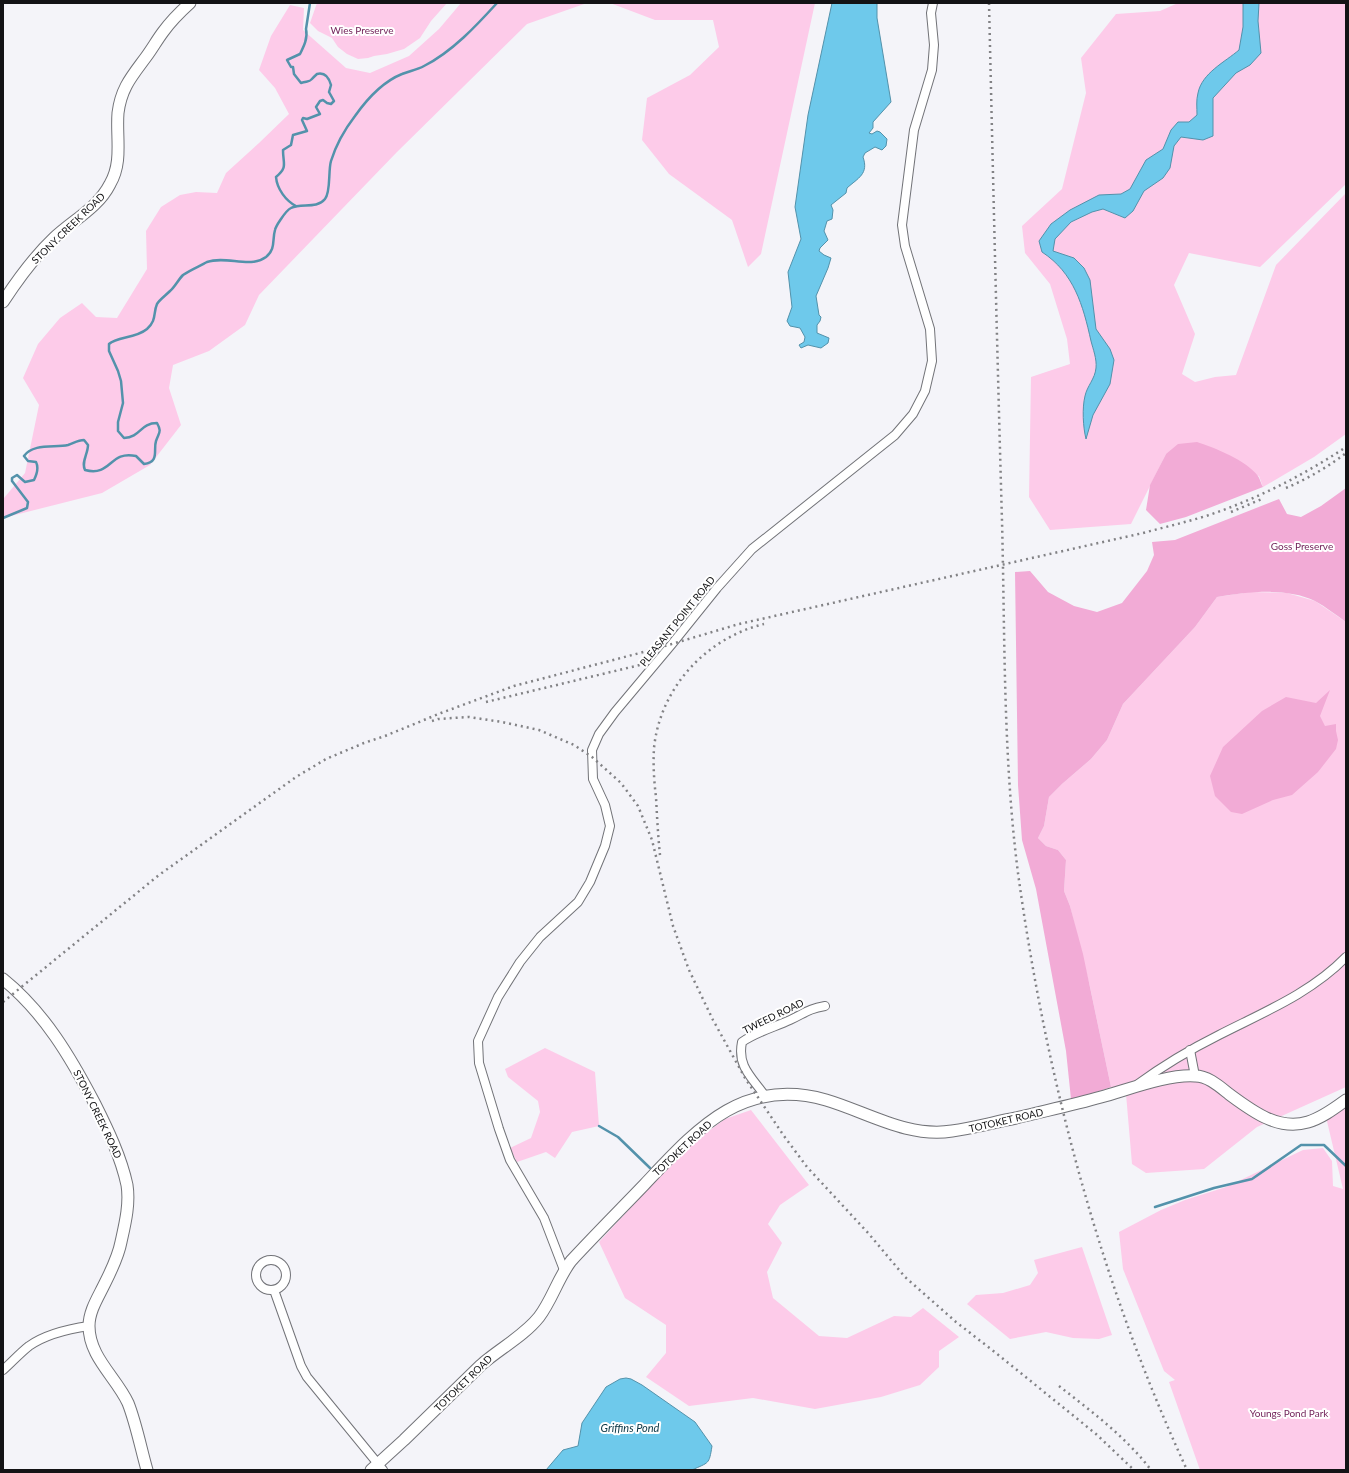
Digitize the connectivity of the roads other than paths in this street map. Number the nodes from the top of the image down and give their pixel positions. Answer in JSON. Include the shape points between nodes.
{"nodes":[{"id":1,"x":190,"y":3,"type":"edge"},
{"id":2,"x":933,"y":3,"type":"edge"},
{"id":3,"x":3,"y":302,"type":"edge"},
{"id":4,"x":1346,"y":956,"type":"edge"},
{"id":5,"x":3,"y":979,"type":"edge"},
{"id":6,"x":825,"y":1006,"type":"dead end"},
{"id":7,"x":1190,"y":1050,"type":"junction"},
{"id":8,"x":1195,"y":1076,"type":"junction"},
{"id":9,"x":1133,"y":1088,"type":"junction"},
{"id":10,"x":765,"y":1096,"type":"junction"},
{"id":11,"x":1346,"y":1100,"type":"edge"},
{"id":12,"x":564,"y":1270,"type":"junction"},
{"id":13,"x":274,"y":1290,"type":"dead end"},
{"id":14,"x":89,"y":1326,"type":"junction"},
{"id":15,"x":3,"y":1370,"type":"edge"},
{"id":16,"x":377,"y":1468,"type":"edge"},
{"id":17,"x":148,"y":1470,"type":"edge"}],
"edges":[{"from":1,"to":3,"type":"main road","name":"STONY CREEK ROAD","via":[[164,31],[123,91],[118,113],[118,158],[110,185],[99,200],[43,249]]},
{"from":2,"to":12,"type":"street","name":"PLEASANT POINT ROAD","via":[[932,70],[914,130],[902,225],[905,246],[930,329],[932,361],[925,391],[913,414],[895,434],[752,549],[717,588],[599,734],[592,750],[593,779],[605,805],[610,826],[605,846],[590,882],[578,902],[540,937],[520,962],[498,997],[478,1041],[479,1063],[510,1160],[544,1218]]},
{"from":4,"to":7,"type":"street","name":"TOTOKET ROAD","via":[[1327,975],[1292,998]]},
{"from":5,"to":14,"type":"main road","name":"STONY CREEK ROAD","via":[[17,990],[63,1046],[108,1130],[127,1187],[121,1244],[92,1310]]},
{"from":6,"to":10,"type":"street","name":"TWEED ROAD","via":[[811,1008],[742,1042],[742,1062],[745,1071]]},
{"from":7,"to":8,"type":"street"},
{"from":7,"to":9,"type":"street","name":"TOTOKET ROAD"},
{"from":8,"to":9,"type":"main road","via":[[1176,1077]]},
{"from":8,"to":11,"type":"main road","via":[[1211,1081],[1259,1115],[1286,1124],[1308,1122]]},
{"from":9,"to":10,"type":"main road","name":"TOTOKET ROAD","via":[[1080,1103],[938,1133],[899,1126],[818,1098],[788,1094]]},
{"from":10,"to":12,"type":"main road","name":"TOTOKET ROAD","via":[[734,1106],[702,1127],[648,1180]]},
{"from":12,"to":16,"type":"main road","name":"TOTOKET ROAD","via":[[545,1308],[534,1323],[481,1365]]},
{"from":13,"to":16,"type":"street","via":[[301,1366],[310,1382]]},
{"from":14,"to":15,"type":"street","via":[[70,1328],[41,1339]]},
{"from":14,"to":17,"type":"main road","name":"STONY CREEK ROAD","via":[[91,1342],[97,1355],[127,1403]]}]}
